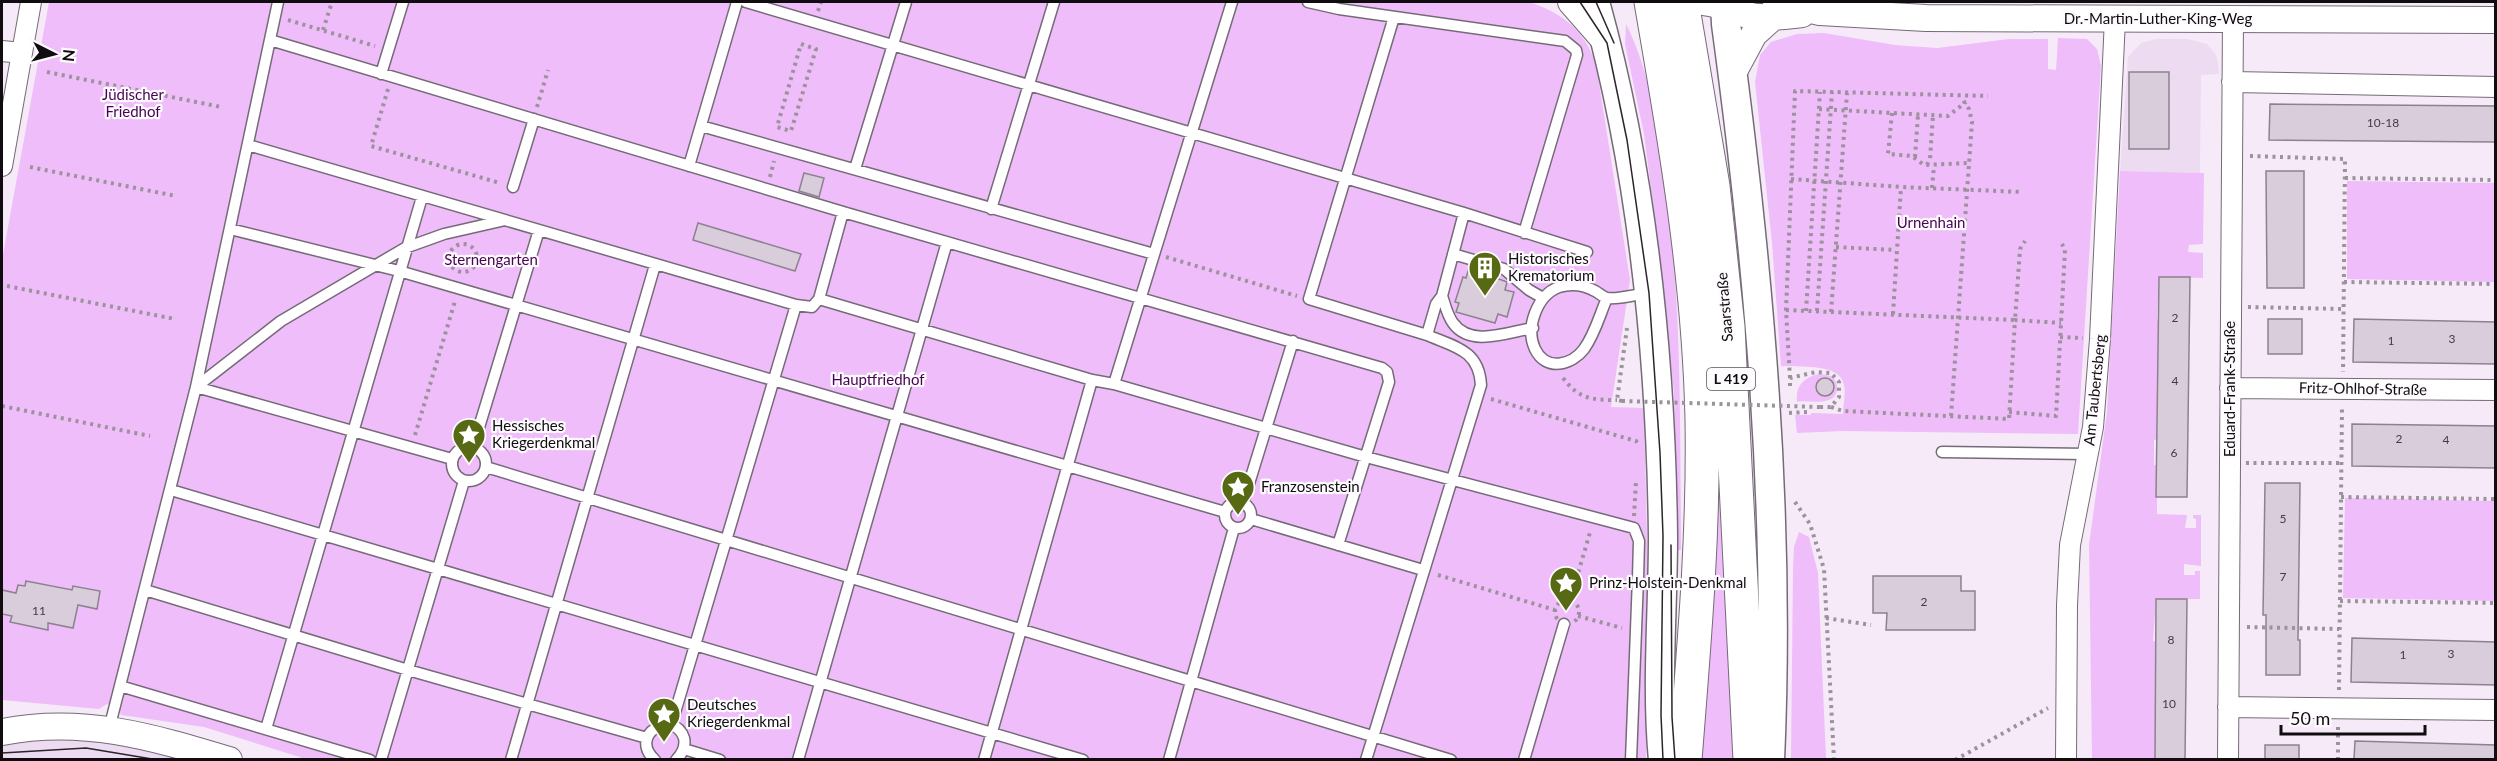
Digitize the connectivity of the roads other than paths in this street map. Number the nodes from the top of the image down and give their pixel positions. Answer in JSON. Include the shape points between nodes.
{"nodes":[{"id":1,"x":31,"y":2,"type":"edge"},
{"id":2,"x":278,"y":2,"type":"edge"},
{"id":3,"x":403,"y":2,"type":"edge"},
{"id":4,"x":736,"y":2,"type":"edge"},
{"id":5,"x":746,"y":2,"type":"edge"},
{"id":6,"x":906,"y":2,"type":"edge"},
{"id":7,"x":1054,"y":2,"type":"edge"},
{"id":8,"x":1232,"y":2,"type":"edge"},
{"id":9,"x":1308,"y":2,"type":"edge"},
{"id":10,"x":1571,"y":2,"type":"edge"},
{"id":11,"x":1585,"y":2,"type":"edge"},
{"id":12,"x":1595,"y":2,"type":"edge"},
{"id":13,"x":1639,"y":2,"type":"edge"},
{"id":14,"x":1651,"y":2,"type":"edge"},
{"id":15,"x":1682,"y":2,"type":"edge"},
{"id":16,"x":1720,"y":3,"type":"edge"},
{"id":17,"x":1774,"y":9,"type":"edge"},
{"id":18,"x":2005,"y":10,"type":"edge"},
{"id":19,"x":1394,"y":17,"type":"junction"},
{"id":20,"x":2233,"y":18,"type":"junction"},
{"id":21,"x":2115,"y":19,"type":"junction"},
{"id":22,"x":2496,"y":20,"type":"edge"},
{"id":23,"x":270,"y":40,"type":"junction"},
{"id":24,"x":1607,"y":43,"type":"junction"},
{"id":25,"x":893,"y":45,"type":"junction"},
{"id":26,"x":2,"y":51,"type":"edge"},
{"id":27,"x":22,"y":52,"type":"junction"},
{"id":28,"x":1660,"y":53,"type":"junction"},
{"id":29,"x":1733,"y":73,"type":"junction"},
{"id":30,"x":386,"y":75,"type":"junction"},
{"id":31,"x":2232,"y":82,"type":"junction"},
{"id":32,"x":1029,"y":86,"type":"junction"},
{"id":33,"x":2496,"y":87,"type":"edge"},
{"id":34,"x":534,"y":119,"type":"junction"},
{"id":35,"x":701,"y":126,"type":"junction"},
{"id":36,"x":1191,"y":134,"type":"junction"},
{"id":37,"x":248,"y":145,"type":"junction"},
{"id":38,"x":2,"y":166,"type":"edge"},
{"id":39,"x":689,"y":166,"type":"junction"},
{"id":40,"x":855,"y":170,"type":"junction"},
{"id":41,"x":1345,"y":180,"type":"junction"},
{"id":42,"x":513,"y":187,"type":"road end"},
{"id":43,"x":422,"y":197,"type":"junction"},
{"id":44,"x":991,"y":209,"type":"junction"},
{"id":45,"x":843,"y":212,"type":"junction"},
{"id":46,"x":1464,"y":213,"type":"junction"},
{"id":47,"x":503,"y":221,"type":"junction"},
{"id":48,"x":231,"y":229,"type":"junction"},
{"id":49,"x":539,"y":230,"type":"junction"},
{"id":50,"x":1524,"y":233,"type":"junction"},
{"id":51,"x":947,"y":242,"type":"junction"},
{"id":52,"x":405,"y":248,"type":"junction"},
{"id":53,"x":1587,"y":252,"type":"dead end"},
{"id":54,"x":1154,"y":254,"type":"junction"},
{"id":55,"x":1453,"y":254,"type":"junction"},
{"id":56,"x":376,"y":265,"type":"junction"},
{"id":57,"x":655,"y":265,"type":"junction"},
{"id":58,"x":399,"y":271,"type":"junction"},
{"id":59,"x":1649,"y":293,"type":"junction"},
{"id":60,"x":1442,"y":296,"type":"junction"},
{"id":61,"x":1140,"y":298,"type":"junction"},
{"id":62,"x":1543,"y":298,"type":"junction"},
{"id":63,"x":1607,"y":298,"type":"junction"},
{"id":64,"x":819,"y":299,"type":"junction"},
{"id":65,"x":796,"y":305,"type":"junction"},
{"id":66,"x":515,"y":306,"type":"junction"},
{"id":67,"x":1533,"y":328,"type":"junction"},
{"id":68,"x":922,"y":330,"type":"junction"},
{"id":69,"x":1427,"y":335,"type":"junction"},
{"id":70,"x":633,"y":340,"type":"junction"},
{"id":71,"x":1293,"y":341,"type":"junction"},
{"id":72,"x":1092,"y":380,"type":"junction"},
{"id":73,"x":773,"y":381,"type":"junction"},
{"id":74,"x":1114,"y":384,"type":"junction"},
{"id":75,"x":196,"y":387,"type":"junction"},
{"id":76,"x":2230,"y":388,"type":"junction"},
{"id":77,"x":2496,"y":390,"type":"edge"},
{"id":78,"x":896,"y":418,"type":"junction"},
{"id":79,"x":1267,"y":428,"type":"junction"},
{"id":80,"x":354,"y":430,"type":"junction"},
{"id":81,"x":474,"y":447,"type":"junction"},
{"id":82,"x":1942,"y":452,"type":"dead end"},
{"id":83,"x":2088,"y":454,"type":"junction"},
{"id":84,"x":1366,"y":457,"type":"junction"},
{"id":85,"x":452,"y":459,"type":"junction"},
{"id":86,"x":1067,"y":465,"type":"junction"},
{"id":87,"x":486,"y":467,"type":"junction"},
{"id":88,"x":1451,"y":480,"type":"junction"},
{"id":89,"x":464,"y":481,"type":"junction"},
{"id":90,"x":171,"y":490,"type":"junction"},
{"id":91,"x":586,"y":497,"type":"junction"},
{"id":92,"x":1243,"y":503,"type":"junction"},
{"id":93,"x":1225,"y":512,"type":"junction"},
{"id":94,"x":1251,"y":519,"type":"junction"},
{"id":95,"x":1234,"y":528,"type":"junction"},
{"id":96,"x":325,"y":535,"type":"junction"},
{"id":97,"x":727,"y":540,"type":"junction"},
{"id":98,"x":1338,"y":545,"type":"junction"},
{"id":99,"x":438,"y":568,"type":"junction"},
{"id":100,"x":1423,"y":570,"type":"junction"},
{"id":101,"x":852,"y":578,"type":"junction"},
{"id":102,"x":145,"y":590,"type":"junction"},
{"id":103,"x":556,"y":603,"type":"junction"},
{"id":104,"x":1564,"y":624,"type":"dead end"},
{"id":105,"x":1020,"y":629,"type":"junction"},
{"id":106,"x":294,"y":635,"type":"junction"},
{"id":107,"x":695,"y":645,"type":"junction"},
{"id":108,"x":408,"y":670,"type":"junction"},
{"id":109,"x":1192,"y":681,"type":"junction"},
{"id":110,"x":821,"y":682,"type":"junction"},
{"id":111,"x":120,"y":686,"type":"junction"},
{"id":112,"x":528,"y":703,"type":"junction"},
{"id":113,"x":2228,"y":707,"type":"junction"},
{"id":114,"x":2496,"y":710,"type":"edge"},
{"id":115,"x":2,"y":724,"type":"edge"},
{"id":116,"x":671,"y":726,"type":"junction"},
{"id":117,"x":30,"y":727,"type":"junction"},
{"id":118,"x":109,"y":729,"type":"junction"},
{"id":119,"x":266,"y":729,"type":"junction"},
{"id":120,"x":2,"y":732,"type":"edge"},
{"id":121,"x":991,"y":732,"type":"junction"},
{"id":122,"x":1373,"y":736,"type":"junction"},
{"id":123,"x":647,"y":738,"type":"junction"},
{"id":124,"x":684,"y":749,"type":"junction"},
{"id":125,"x":229,"y":759,"type":"edge"},
{"id":126,"x":370,"y":759,"type":"edge"},
{"id":127,"x":381,"y":759,"type":"edge"},
{"id":128,"x":511,"y":759,"type":"edge"},
{"id":129,"x":655,"y":759,"type":"edge"},
{"id":130,"x":676,"y":759,"type":"edge"},
{"id":131,"x":720,"y":759,"type":"edge"},
{"id":132,"x":798,"y":759,"type":"edge"},
{"id":133,"x":984,"y":759,"type":"edge"},
{"id":134,"x":1083,"y":759,"type":"edge"},
{"id":135,"x":1170,"y":759,"type":"edge"},
{"id":136,"x":1366,"y":759,"type":"edge"},
{"id":137,"x":1451,"y":759,"type":"edge"},
{"id":138,"x":1524,"y":759,"type":"edge"},
{"id":139,"x":1631,"y":759,"type":"edge"},
{"id":140,"x":1663,"y":759,"type":"edge"},
{"id":141,"x":1685,"y":759,"type":"edge"},
{"id":142,"x":1750,"y":759,"type":"edge"},
{"id":143,"x":1770,"y":759,"type":"edge"},
{"id":144,"x":2066,"y":759,"type":"edge"},
{"id":145,"x":2228,"y":759,"type":"edge"}],
"edges":[{"from":1,"to":27,"type":"street"},
{"from":2,"to":23,"type":"lane"},
{"from":3,"to":30,"type":"lane"},
{"from":4,"to":35,"type":"lane"},
{"from":5,"to":25,"type":"lane"},
{"from":6,"to":25,"type":"lane"},
{"from":7,"to":32,"type":"lane"},
{"from":8,"to":36,"type":"lane"},
{"from":9,"to":19,"type":"lane"},
{"from":10,"to":24,"type":"street"},
{"from":11,"to":24,"type":"lane"},
{"from":12,"to":24,"type":"main road"},
{"from":13,"to":28,"type":"highway"},
{"from":14,"to":28,"type":"highway","name":"Saarstraße","number":"L 419"},
{"from":15,"to":142,"type":"highway","name":"Saarstraße","number":"L 419","via":[[1713,186],[1728,327]]},
{"from":16,"to":17,"type":"street","name":"Dr.-Martin-Luther-King-Weg","via":[[1745,15]]},
{"from":16,"to":29,"type":"main road"},
{"from":17,"to":18,"type":"street","name":"Dr.-Martin-Luther-King-Weg","via":[[1926,18]]},
{"from":17,"to":29,"type":"street","via":[[1754,34]]},
{"from":18,"to":21,"type":"street","name":"Dr.-Martin-Luther-King-Weg"},
{"from":19,"to":41,"type":"lane"},
{"from":19,"to":50,"type":"lane","via":[[1565,41],[1576,50]]},
{"from":20,"to":21,"type":"street","name":"Dr.-Martin-Luther-King-Weg"},
{"from":20,"to":22,"type":"street","name":"Dr.-Martin-Luther-King-Weg","via":[[2292,15]]},
{"from":20,"to":31,"type":"street","name":"Eduard-Frank-Straße"},
{"from":21,"to":83,"type":"street","name":"Am Taubertsberg","via":[[2100,339]]},
{"from":23,"to":30,"type":"lane"},
{"from":23,"to":37,"type":"lane"},
{"from":24,"to":59,"type":"main road","via":[[1631,160]]},
{"from":25,"to":32,"type":"lane"},
{"from":25,"to":40,"type":"lane"},
{"from":26,"to":27,"type":"street"},
{"from":27,"to":38,"type":"street"},
{"from":28,"to":141,"type":"highway","name":"Saarstraße","number":"L 419","via":[[1677,150],[1691,271],[1702,419],[1701,523]]},
{"from":29,"to":143,"type":"main road","via":[[1754,262],[1767,447],[1772,599]]},
{"from":30,"to":34,"type":"lane"},
{"from":31,"to":33,"type":"street"},
{"from":31,"to":76,"type":"street","name":"Eduard-Frank-Straße"},
{"from":32,"to":36,"type":"lane"},
{"from":32,"to":44,"type":"lane"},
{"from":34,"to":39,"type":"lane"},
{"from":34,"to":42,"type":"lane"},
{"from":35,"to":39,"type":"lane"},
{"from":35,"to":40,"type":"lane"},
{"from":36,"to":41,"type":"lane"},
{"from":36,"to":54,"type":"lane"},
{"from":37,"to":43,"type":"lane"},
{"from":37,"to":48,"type":"lane"},
{"from":39,"to":45,"type":"lane"},
{"from":40,"to":44,"type":"lane"},
{"from":41,"to":46,"type":"lane"},
{"from":41,"to":69,"type":"lane","via":[[1309,299]]},
{"from":43,"to":47,"type":"lane"},
{"from":43,"to":52,"type":"lane"},
{"from":44,"to":54,"type":"lane"},
{"from":45,"to":51,"type":"lane"},
{"from":45,"to":64,"type":"lane"},
{"from":46,"to":50,"type":"lane"},
{"from":46,"to":55,"type":"lane"},
{"from":47,"to":49,"type":"lane"},
{"from":47,"to":52,"type":"lane","via":[[444,234]]},
{"from":48,"to":56,"type":"lane"},
{"from":48,"to":75,"type":"lane"},
{"from":49,"to":57,"type":"lane"},
{"from":49,"to":66,"type":"lane"},
{"from":50,"to":53,"type":"lane"},
{"from":51,"to":61,"type":"lane"},
{"from":51,"to":68,"type":"lane"},
{"from":52,"to":56,"type":"lane"},
{"from":52,"to":58,"type":"lane"},
{"from":54,"to":61,"type":"lane"},
{"from":55,"to":60,"type":"lane"},
{"from":55,"to":62,"type":"lane","via":[[1504,269]]},
{"from":56,"to":58,"type":"lane"},
{"from":56,"to":75,"type":"lane","via":[[281,321]]},
{"from":57,"to":65,"type":"lane"},
{"from":57,"to":70,"type":"lane"},
{"from":58,"to":66,"type":"lane"},
{"from":58,"to":80,"type":"lane"},
{"from":59,"to":63,"type":"lane"},
{"from":59,"to":140,"type":"main road","via":[[1662,524]]},
{"from":60,"to":67,"type":"lane","via":[[1453,323],[1472,335],[1492,337]]},
{"from":60,"to":69,"type":"lane"},
{"from":61,"to":71,"type":"lane"},
{"from":61,"to":74,"type":"lane"},
{"from":62,"to":63,"type":"lane","via":[[1556,288],[1575,285]]},
{"from":62,"to":67,"type":"lane"},
{"from":63,"to":67,"type":"lane","via":[[1586,346],[1561,365],[1539,355],[1532,338]]},
{"from":64,"to":65,"type":"lane","via":[[812,307]]},
{"from":64,"to":68,"type":"lane"},
{"from":65,"to":73,"type":"lane"},
{"from":66,"to":70,"type":"lane"},
{"from":66,"to":81,"type":"lane"},
{"from":68,"to":72,"type":"lane"},
{"from":68,"to":78,"type":"lane"},
{"from":69,"to":88,"type":"lane","via":[[1467,352],[1480,375],[1478,396]]},
{"from":70,"to":73,"type":"lane"},
{"from":70,"to":91,"type":"lane"},
{"from":71,"to":79,"type":"lane"},
{"from":71,"to":84,"type":"lane","via":[[1387,372],[1389,382]]},
{"from":72,"to":74,"type":"lane"},
{"from":72,"to":86,"type":"lane"},
{"from":73,"to":78,"type":"lane"},
{"from":73,"to":97,"type":"lane"},
{"from":74,"to":79,"type":"lane"},
{"from":75,"to":80,"type":"lane"},
{"from":75,"to":90,"type":"lane"},
{"from":76,"to":77,"type":"street","name":"Fritz-Ohlhof-Straße"},
{"from":76,"to":113,"type":"street","name":"Eduard-Frank-Straße"},
{"from":78,"to":86,"type":"lane"},
{"from":78,"to":101,"type":"lane"},
{"from":79,"to":84,"type":"lane"},
{"from":79,"to":92,"type":"lane"},
{"from":80,"to":85,"type":"lane"},
{"from":80,"to":96,"type":"lane"},
{"from":81,"to":85,"type":"lane","via":[[463,447]]},
{"from":81,"to":87,"type":"lane","via":[[485,457]]},
{"from":82,"to":83,"type":"lane"},
{"from":83,"to":144,"type":"street","name":"Am Taubertsberg","via":[[2070,545]]},
{"from":84,"to":88,"type":"lane"},
{"from":84,"to":98,"type":"lane"},
{"from":85,"to":89,"type":"lane","via":[[455,475]]},
{"from":86,"to":93,"type":"lane"},
{"from":86,"to":105,"type":"lane"},
{"from":87,"to":89,"type":"lane","via":[[481,477]]},
{"from":87,"to":91,"type":"lane"},
{"from":88,"to":100,"type":"lane"},
{"from":88,"to":139,"type":"lane","via":[[1634,528],[1639,541]]},
{"from":89,"to":99,"type":"lane"},
{"from":90,"to":96,"type":"lane"},
{"from":90,"to":102,"type":"lane"},
{"from":91,"to":97,"type":"lane"},
{"from":91,"to":103,"type":"lane"},
{"from":92,"to":93,"type":"lane","via":[[1230,505]]},
{"from":92,"to":94,"type":"lane","via":[[1251,512]]},
{"from":93,"to":95,"type":"lane","via":[[1228,524]]},
{"from":94,"to":95,"type":"lane","via":[[1246,526]]},
{"from":94,"to":98,"type":"lane"},
{"from":95,"to":109,"type":"lane"},
{"from":96,"to":99,"type":"lane"},
{"from":96,"to":106,"type":"lane"},
{"from":97,"to":101,"type":"lane"},
{"from":97,"to":107,"type":"lane"},
{"from":98,"to":100,"type":"lane"},
{"from":99,"to":103,"type":"lane"},
{"from":99,"to":108,"type":"lane"},
{"from":100,"to":122,"type":"lane"},
{"from":101,"to":105,"type":"lane"},
{"from":101,"to":110,"type":"lane"},
{"from":102,"to":106,"type":"lane"},
{"from":102,"to":111,"type":"lane"},
{"from":103,"to":107,"type":"lane"},
{"from":103,"to":112,"type":"lane"},
{"from":104,"to":138,"type":"lane"},
{"from":105,"to":109,"type":"lane"},
{"from":105,"to":121,"type":"lane"},
{"from":106,"to":108,"type":"lane"},
{"from":106,"to":119,"type":"lane"},
{"from":107,"to":110,"type":"lane"},
{"from":107,"to":116,"type":"lane"},
{"from":108,"to":112,"type":"lane"},
{"from":108,"to":127,"type":"lane"},
{"from":109,"to":122,"type":"lane"},
{"from":109,"to":135,"type":"lane"},
{"from":110,"to":121,"type":"lane"},
{"from":110,"to":132,"type":"lane"},
{"from":111,"to":118,"type":"lane"},
{"from":111,"to":119,"type":"lane"},
{"from":112,"to":123,"type":"lane"},
{"from":112,"to":128,"type":"lane"},
{"from":113,"to":114,"type":"street"},
{"from":113,"to":145,"type":"street","name":"Eduard-Frank-Straße"},
{"from":115,"to":117,"type":"street"},
{"from":116,"to":123,"type":"lane","via":[[654,728]]},
{"from":116,"to":124,"type":"lane","via":[[683,737]]},
{"from":117,"to":118,"type":"street"},
{"from":117,"to":120,"type":"street"},
{"from":118,"to":125,"type":"street"},
{"from":119,"to":126,"type":"lane"},
{"from":121,"to":133,"type":"lane"},
{"from":121,"to":134,"type":"lane"},
{"from":122,"to":136,"type":"lane"},
{"from":122,"to":137,"type":"lane"},
{"from":123,"to":129,"type":"lane","via":[[647,749]]},
{"from":124,"to":130,"type":"lane"},
{"from":124,"to":131,"type":"lane"}]}
